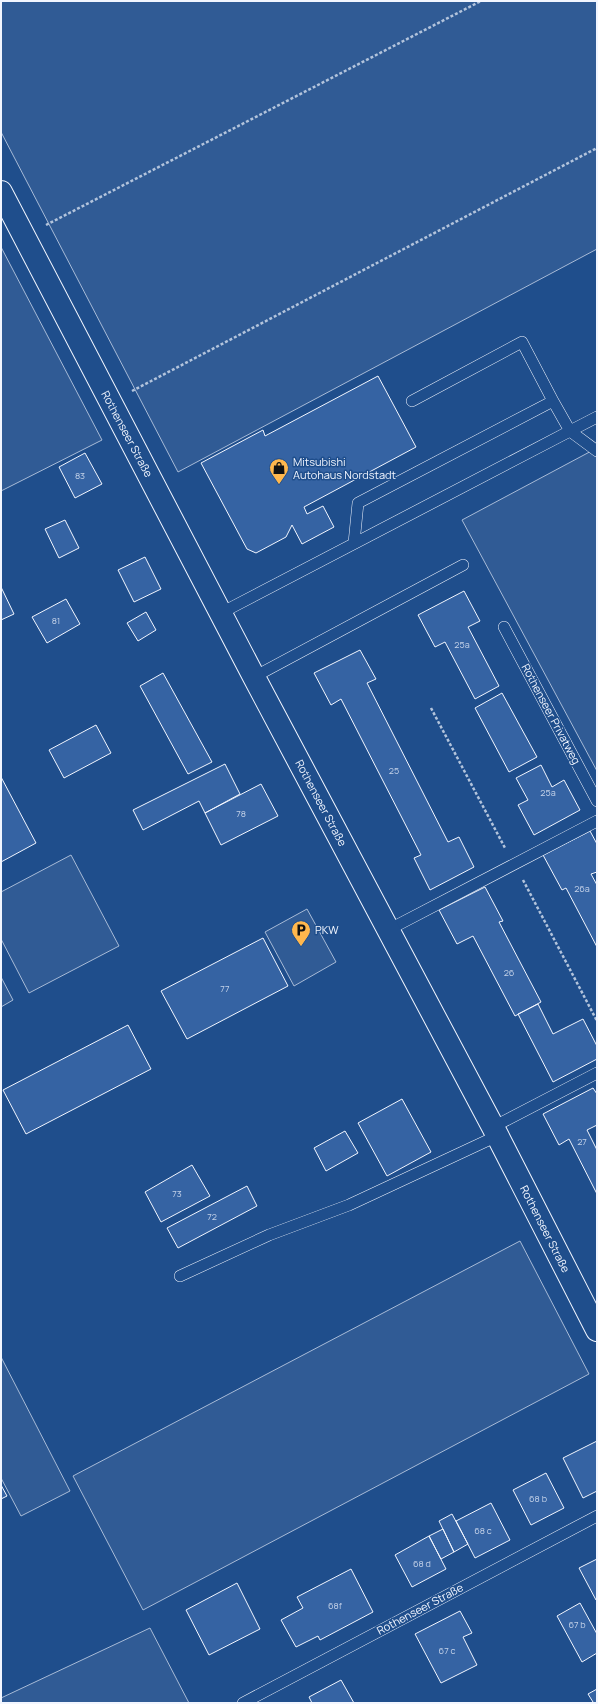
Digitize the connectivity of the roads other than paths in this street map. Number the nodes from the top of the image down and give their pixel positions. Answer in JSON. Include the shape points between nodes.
{"nodes":[{"id":1,"x":1,"y":192,"type":"edge"},
{"id":2,"x":412,"y":401,"type":"dead end"},
{"id":3,"x":554,"y":401,"type":"junction"},
{"id":4,"x":597,"y":417,"type":"edge"},
{"id":5,"x":570,"y":431,"type":"junction"},
{"id":6,"x":597,"y":451,"type":"edge"},
{"id":7,"x":354,"y":543,"type":"junction"},
{"id":8,"x":463,"y":565,"type":"dead end"},
{"id":9,"x":221,"y":613,"type":"junction"},
{"id":10,"x":504,"y":627,"type":"dead end"},
{"id":11,"x":254,"y":677,"type":"junction"},
{"id":12,"x":597,"y":801,"type":"edge"},
{"id":13,"x":597,"y":821,"type":"edge"},
{"id":14,"x":388,"y":930,"type":"junction"},
{"id":15,"x":597,"y":1073,"type":"edge"},
{"id":16,"x":495,"y":1132,"type":"junction"},
{"id":17,"x":180,"y":1276,"type":"dead end"},
{"id":18,"x":597,"y":1330,"type":"edge"},
{"id":19,"x":597,"y":1516,"type":"edge"},
{"id":20,"x":243,"y":1703,"type":"edge"}],
"edges":[{"from":1,"to":9,"type":"street","name":"Rothenseer Straße"},
{"from":2,"to":3,"type":"lane","via":[[522,342]]},
{"from":3,"to":5,"type":"lane"},
{"from":3,"to":7,"type":"lane","via":[[358,503]]},
{"from":4,"to":5,"type":"lane"},
{"from":5,"to":6,"type":"lane"},
{"from":5,"to":7,"type":"lane"},
{"from":7,"to":9,"type":"lane"},
{"from":8,"to":11,"type":"lane"},
{"from":9,"to":11,"type":"street","name":"Rothenseer Straße"},
{"from":10,"to":12,"type":"lane","name":"Rothenseer Privatweg"},
{"from":11,"to":14,"type":"street","name":"Rothenseer Straße"},
{"from":13,"to":14,"type":"lane"},
{"from":14,"to":16,"type":"street","name":"Rothenseer Straße"},
{"from":15,"to":16,"type":"lane"},
{"from":16,"to":17,"type":"lane","via":[[349,1205],[269,1235]]},
{"from":16,"to":18,"type":"street","name":"Rothenseer Straße"},
{"from":19,"to":20,"type":"lane","name":"Rothenseer Straße"}]}
